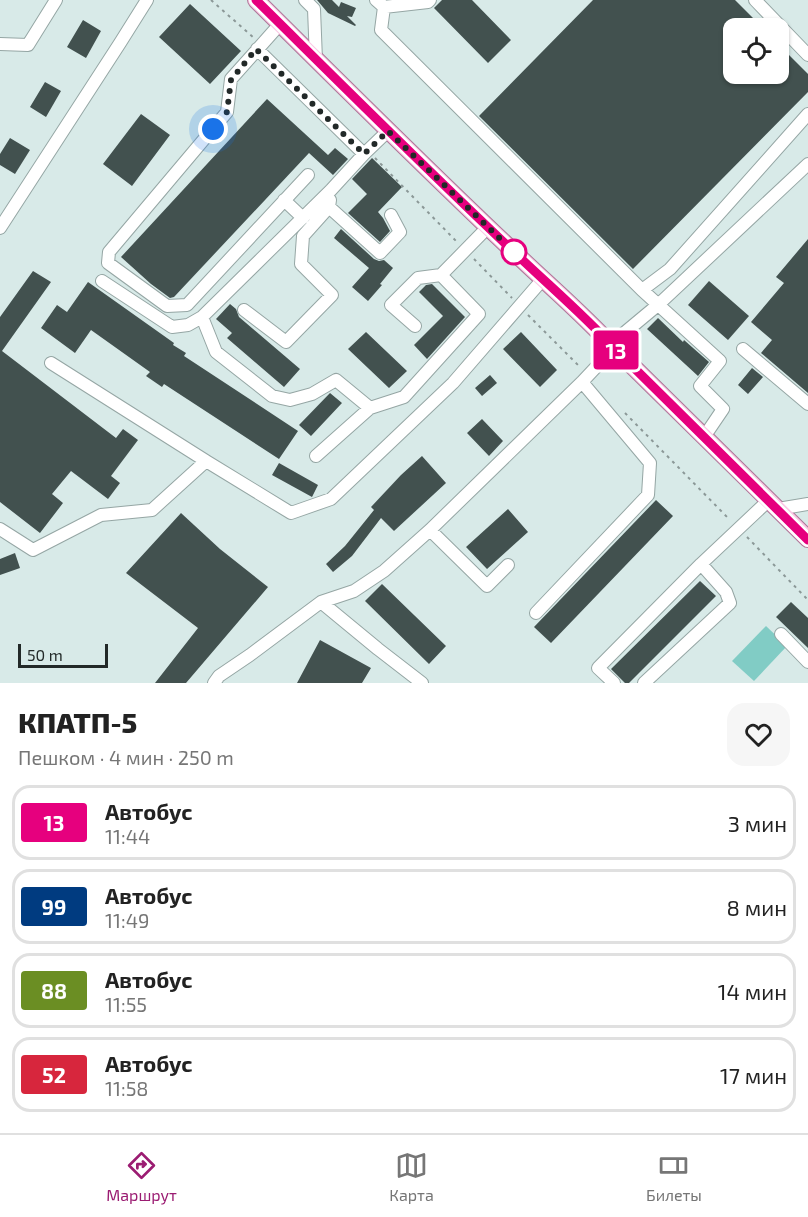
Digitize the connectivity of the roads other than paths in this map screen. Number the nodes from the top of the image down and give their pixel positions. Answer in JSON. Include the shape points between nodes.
{"nodes":[{"id":1,"x":56,"y":0,"type":"edge"},
{"id":2,"x":147,"y":0,"type":"edge"},
{"id":3,"x":256,"y":0,"type":"edge"},
{"id":4,"x":306,"y":0,"type":"edge"},
{"id":5,"x":430,"y":0,"type":"edge"},
{"id":6,"x":755,"y":0,"type":"edge"},
{"id":7,"x":380,"y":4,"type":"edge"},
{"id":8,"x":280,"y":24,"type":"junction"},
{"id":9,"x":0,"y":44,"type":"edge"},
{"id":10,"x":256,"y":49,"type":"junction"},
{"id":11,"x":808,"y":55,"type":"edge"},
{"id":12,"x":316,"y":60,"type":"junction"},
{"id":13,"x":808,"y":114,"type":"edge"},
{"id":14,"x":388,"y":131,"type":"junction"},
{"id":15,"x":364,"y":154,"type":"junction"},
{"id":16,"x":808,"y":164,"type":"edge"},
{"id":17,"x":308,"y":175,"type":"dead end"},
{"id":18,"x":331,"y":190,"type":"junction"},
{"id":19,"x":284,"y":200,"type":"junction"},
{"id":20,"x":329,"y":207,"type":"junction"},
{"id":21,"x":391,"y":215,"type":"dead end"},
{"id":22,"x":303,"y":218,"type":"junction"},
{"id":23,"x":0,"y":226,"type":"edge"},
{"id":24,"x":488,"y":227,"type":"junction"},
{"id":25,"x":441,"y":275,"type":"junction"},
{"id":26,"x":543,"y":279,"type":"junction"},
{"id":27,"x":102,"y":281,"type":"dead end"},
{"id":28,"x":642,"y":290,"type":"junction"},
{"id":29,"x":659,"y":304,"type":"junction"},
{"id":30,"x":244,"y":310,"type":"dead end"},
{"id":31,"x":202,"y":317,"type":"junction"},
{"id":32,"x":415,"y":326,"type":"dead end"},
{"id":33,"x":612,"y":346,"type":"junction"},
{"id":34,"x":743,"y":348,"type":"dead end"},
{"id":35,"x":51,"y":363,"type":"dead end"},
{"id":36,"x":582,"y":382,"type":"junction"},
{"id":37,"x":808,"y":404,"type":"edge"},
{"id":38,"x":370,"y":408,"type":"junction"},
{"id":39,"x":704,"y":437,"type":"junction"},
{"id":40,"x":316,"y":456,"type":"dead end"},
{"id":41,"x":206,"y":462,"type":"junction"},
{"id":42,"x":808,"y":504,"type":"edge"},
{"id":43,"x":773,"y":505,"type":"junction"},
{"id":44,"x":0,"y":529,"type":"edge"},
{"id":45,"x":430,"y":530,"type":"junction"},
{"id":46,"x":808,"y":540,"type":"edge"},
{"id":47,"x":701,"y":564,"type":"junction"},
{"id":48,"x":508,"y":565,"type":"dead end"},
{"id":49,"x":321,"y":602,"type":"junction"},
{"id":50,"x":536,"y":613,"type":"dead end"},
{"id":51,"x":781,"y":634,"type":"dead end"},
{"id":52,"x":808,"y":662,"type":"edge"},
{"id":53,"x":217,"y":679,"type":"edge"},
{"id":54,"x":230,"y":683,"type":"edge"},
{"id":55,"x":422,"y":683,"type":"edge"},
{"id":56,"x":614,"y":683,"type":"edge"},
{"id":57,"x":644,"y":683,"type":"edge"}],
"edges":[{"from":1,"to":9,"type":"street","via":[[28,45]]},
{"from":2,"to":23,"type":"street"},
{"from":3,"to":8,"type":"main road"},
{"from":4,"to":12,"type":"street","via":[[314,9]]},
{"from":5,"to":7,"type":"street"},
{"from":6,"to":11,"type":"street"},
{"from":7,"to":28,"type":"street","via":[[381,30]]},
{"from":8,"to":10,"type":"street"},
{"from":8,"to":12,"type":"main road"},
{"from":10,"to":15,"type":"street"},
{"from":10,"to":19,"type":"street","via":[[231,80],[227,112],[109,252],[108,262],[167,306],[187,305]]},
{"from":12,"to":14,"type":"main road"},
{"from":13,"to":28,"type":"street","via":[[670,269]]},
{"from":14,"to":15,"type":"street"},
{"from":14,"to":24,"type":"main road"},
{"from":15,"to":18,"type":"street"},
{"from":16,"to":29,"type":"street"},
{"from":17,"to":19,"type":"street"},
{"from":18,"to":20,"type":"street"},
{"from":18,"to":22,"type":"street"},
{"from":19,"to":22,"type":"street"},
{"from":20,"to":21,"type":"street","via":[[380,253],[400,232]]},
{"from":20,"to":30,"type":"street","via":[[303,236],[301,264],[332,295],[286,342]]},
{"from":22,"to":31,"type":"street"},
{"from":24,"to":25,"type":"street"},
{"from":24,"to":26,"type":"main road"},
{"from":25,"to":32,"type":"street","via":[[418,278],[391,305]]},
{"from":25,"to":38,"type":"street","via":[[479,314],[404,397]]},
{"from":26,"to":33,"type":"main road"},
{"from":26,"to":41,"type":"street","via":[[453,383],[331,499],[291,513]]},
{"from":27,"to":31,"type":"street","via":[[172,327],[188,325]]},
{"from":28,"to":29,"type":"street"},
{"from":29,"to":33,"type":"street"},
{"from":29,"to":39,"type":"street","via":[[720,361],[700,386],[723,409]]},
{"from":31,"to":38,"type":"street","via":[[216,352],[272,396],[290,400],[312,394],[336,380]]},
{"from":33,"to":36,"type":"street"},
{"from":33,"to":39,"type":"main road"},
{"from":34,"to":37,"type":"street"},
{"from":35,"to":41,"type":"street"},
{"from":36,"to":45,"type":"street"},
{"from":36,"to":50,"type":"street","via":[[650,463],[648,495]]},
{"from":38,"to":40,"type":"street"},
{"from":39,"to":43,"type":"main road"},
{"from":41,"to":44,"type":"street","via":[[152,510],[100,515],[33,550]]},
{"from":42,"to":43,"type":"street"},
{"from":43,"to":46,"type":"main road"},
{"from":43,"to":47,"type":"street"},
{"from":45,"to":48,"type":"street","via":[[487,586]]},
{"from":45,"to":49,"type":"street","via":[[384,571],[354,591]]},
{"from":47,"to":56,"type":"street","via":[[598,668]]},
{"from":47,"to":57,"type":"street","via":[[726,592],[730,603]]},
{"from":49,"to":53,"type":"street"},
{"from":49,"to":55,"type":"street"},
{"from":51,"to":52,"type":"street"},
{"from":53,"to":54,"type":"street"}]}
